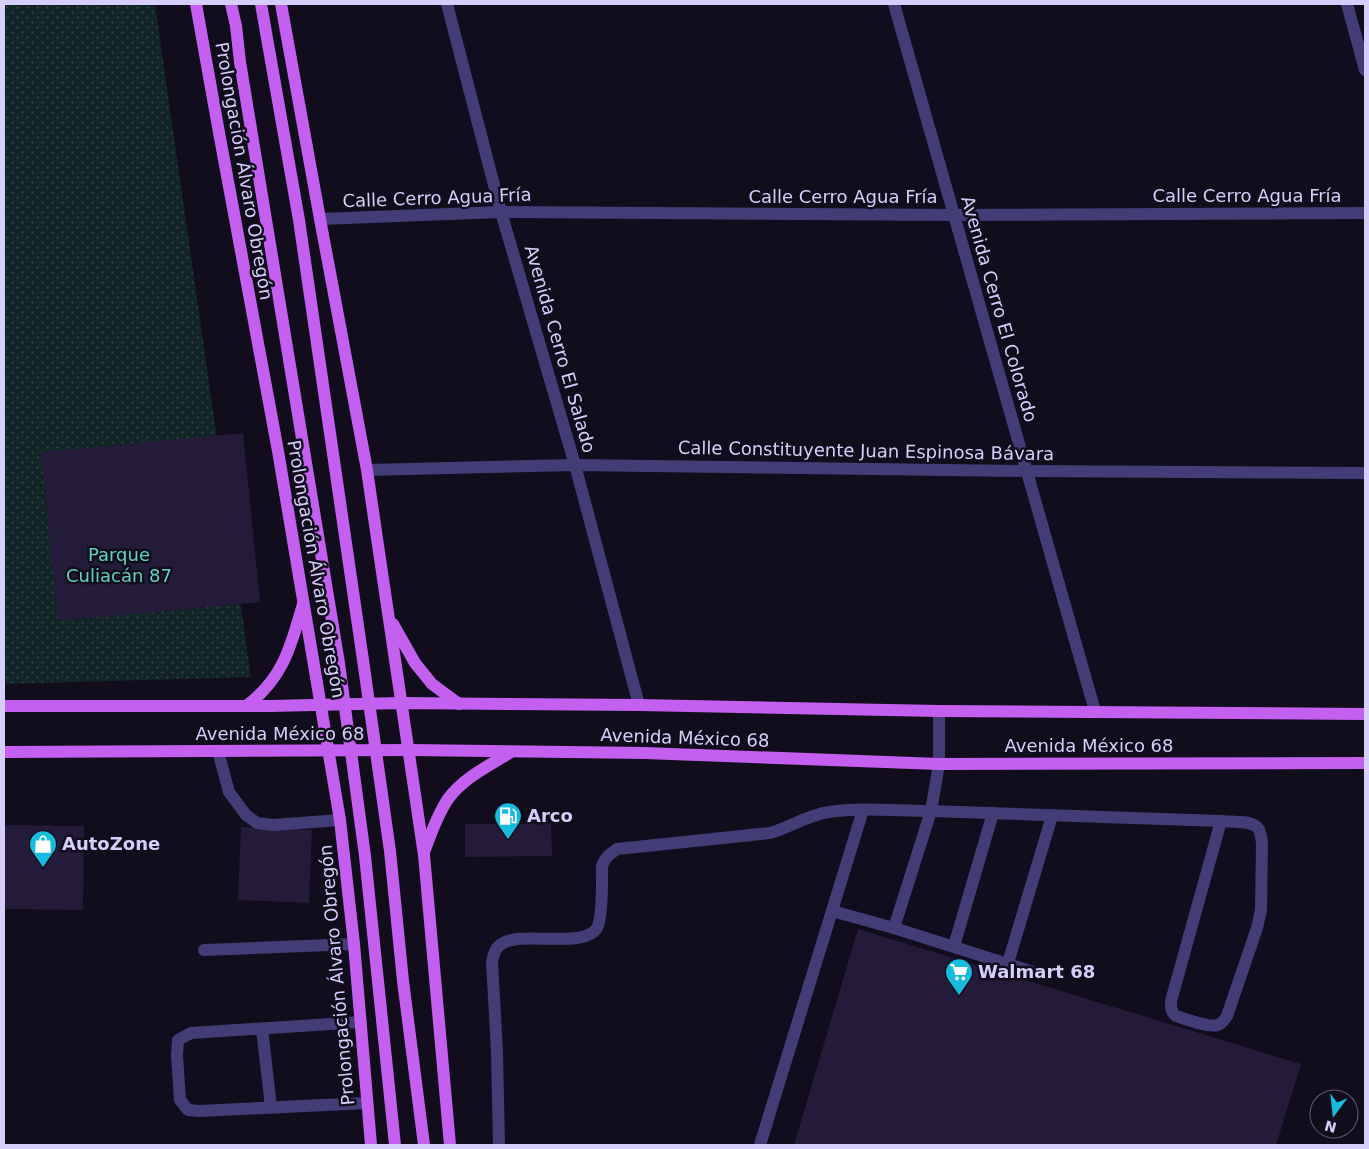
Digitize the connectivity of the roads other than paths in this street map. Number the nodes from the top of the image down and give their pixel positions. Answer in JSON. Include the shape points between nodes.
{"nodes":[{"id":1,"x":196,"y":4,"type":"edge"},
{"id":2,"x":231,"y":4,"type":"edge"},
{"id":3,"x":261,"y":4,"type":"edge"},
{"id":4,"x":281,"y":4,"type":"edge"},
{"id":5,"x":447,"y":4,"type":"edge"},
{"id":6,"x":894,"y":4,"type":"edge"},
{"id":7,"x":1347,"y":4,"type":"edge"},
{"id":8,"x":1365,"y":70,"type":"edge"},
{"id":9,"x":501,"y":212,"type":"junction"},
{"id":10,"x":1365,"y":212,"type":"edge"},
{"id":11,"x":955,"y":215,"type":"junction"},
{"id":12,"x":320,"y":219,"type":"junction"},
{"id":13,"x":576,"y":465,"type":"junction"},
{"id":14,"x":367,"y":470,"type":"junction"},
{"id":15,"x":1026,"y":471,"type":"junction"},
{"id":16,"x":1365,"y":473,"type":"edge"},
{"id":17,"x":304,"y":602,"type":"junction"},
{"id":18,"x":389,"y":618,"type":"junction"},
{"id":19,"x":401,"y":703,"type":"junction"},
{"id":20,"x":321,"y":704,"type":"junction"},
{"id":21,"x":459,"y":704,"type":"junction"},
{"id":22,"x":639,"y":705,"type":"junction"},
{"id":23,"x":4,"y":706,"type":"edge"},
{"id":24,"x":246,"y":706,"type":"junction"},
{"id":25,"x":939,"y":711,"type":"junction"},
{"id":26,"x":1095,"y":711,"type":"junction"},
{"id":27,"x":1365,"y":714,"type":"edge"},
{"id":28,"x":408,"y":750,"type":"junction"},
{"id":29,"x":218,"y":751,"type":"junction"},
{"id":30,"x":4,"y":752,"type":"edge"},
{"id":31,"x":329,"y":752,"type":"junction"},
{"id":32,"x":511,"y":752,"type":"junction"},
{"id":33,"x":1365,"y":763,"type":"edge"},
{"id":34,"x":939,"y":764,"type":"junction"},
{"id":35,"x":863,"y":810,"type":"junction"},
{"id":36,"x":931,"y":811,"type":"junction"},
{"id":37,"x":993,"y":813,"type":"junction"},
{"id":38,"x":1052,"y":816,"type":"junction"},
{"id":39,"x":340,"y":820,"type":"junction"},
{"id":40,"x":1221,"y":821,"type":"junction"},
{"id":41,"x":424,"y":855,"type":"junction"},
{"id":42,"x":832,"y":911,"type":"junction"},
{"id":43,"x":894,"y":928,"type":"junction"},
{"id":44,"x":354,"y":944,"type":"junction"},
{"id":45,"x":954,"y":946,"type":"junction"},
{"id":46,"x":204,"y":950,"type":"dead end"},
{"id":47,"x":1008,"y":964,"type":"junction"},
{"id":48,"x":1036,"y":973,"type":"dead end"},
{"id":49,"x":361,"y":1022,"type":"junction"},
{"id":50,"x":262,"y":1029,"type":"junction"},
{"id":51,"x":367,"y":1103,"type":"junction"},
{"id":52,"x":271,"y":1108,"type":"junction"},
{"id":53,"x":371,"y":1145,"type":"edge"},
{"id":54,"x":395,"y":1145,"type":"edge"},
{"id":55,"x":424,"y":1145,"type":"edge"},
{"id":56,"x":450,"y":1145,"type":"edge"},
{"id":57,"x":499,"y":1145,"type":"edge"},
{"id":58,"x":760,"y":1145,"type":"edge"}],
"edges":[{"from":1,"to":17,"type":"main road","name":"Prolongación Álvaro Obregón"},
{"from":2,"to":54,"type":"main road","name":"Prolongación Álvaro Obregón","bridge":true,"via":[[340,673],[365,856]]},
{"from":3,"to":55,"type":"main road","name":"Prolongación Álvaro Obregón","bridge":true,"via":[[299,220],[366,680],[390,851]]},
{"from":4,"to":12,"type":"main road"},
{"from":5,"to":9,"type":"street","name":"Avenida Cerro El Salado"},
{"from":6,"to":11,"type":"street","name":"Avenida Cerro El Colorado"},
{"from":7,"to":8,"type":"street"},
{"from":9,"to":11,"type":"street","name":"Calle Cerro Agua Fría"},
{"from":9,"to":12,"type":"street","name":"Calle Cerro Agua Fría"},
{"from":9,"to":13,"type":"street","name":"Avenida Cerro El Salado"},
{"from":10,"to":11,"type":"street","name":"Calle Cerro Agua Fría"},
{"from":11,"to":15,"type":"street","name":"Avenida Cerro El Colorado"},
{"from":12,"to":14,"type":"main road"},
{"from":13,"to":14,"type":"street","name":"Calle Constituyente Juan Espinosa Bávara"},
{"from":13,"to":15,"type":"street","name":"Calle Constituyente Juan Espinosa Bávara"},
{"from":13,"to":22,"type":"street","name":"Avenida Cerro El Salado"},
{"from":14,"to":18,"type":"main road"},
{"from":15,"to":16,"type":"street","name":"Calle Constituyente Juan Espinosa Bávara"},
{"from":15,"to":26,"type":"street","name":"Avenida Cerro El Colorado"},
{"from":17,"to":20,"type":"main road","name":"Prolongación Álvaro Obregón"},
{"from":17,"to":24,"type":"main road","via":[[276,676]]},
{"from":18,"to":19,"type":"main road"},
{"from":18,"to":21,"type":"main road","via":[[415,663],[432,684]]},
{"from":19,"to":20,"type":"main road","name":"Avenida México 68"},
{"from":19,"to":21,"type":"main road","name":"Avenida México 68"},
{"from":19,"to":28,"type":"main road"},
{"from":20,"to":24,"type":"main road","name":"Avenida México 68"},
{"from":20,"to":31,"type":"main road","name":"Prolongación Álvaro Obregón"},
{"from":21,"to":22,"type":"main road","name":"Avenida México 68"},
{"from":22,"to":25,"type":"main road","name":"Avenida México 68"},
{"from":23,"to":24,"type":"main road","name":"Avenida México 68"},
{"from":25,"to":26,"type":"main road","name":"Avenida México 68"},
{"from":25,"to":34,"type":"street"},
{"from":26,"to":27,"type":"main road","name":"Avenida México 68"},
{"from":28,"to":31,"type":"main road","name":"Avenida México 68"},
{"from":28,"to":32,"type":"main road","name":"Avenida México 68"},
{"from":28,"to":41,"type":"main road"},
{"from":29,"to":30,"type":"main road","name":"Avenida México 68"},
{"from":29,"to":31,"type":"main road","name":"Avenida México 68"},
{"from":29,"to":39,"type":"street","via":[[229,792],[246,815],[257,823],[273,825]]},
{"from":31,"to":39,"type":"main road","name":"Prolongación Álvaro Obregón"},
{"from":32,"to":34,"type":"main road","name":"Avenida México 68"},
{"from":32,"to":41,"type":"main road","via":[[464,783],[449,798],[435,823]]},
{"from":33,"to":34,"type":"main road","name":"Avenida México 68"},
{"from":34,"to":36,"type":"street"},
{"from":35,"to":36,"type":"street"},
{"from":35,"to":42,"type":"street"},
{"from":35,"to":57,"type":"street","via":[[811,816],[770,833],[618,849],[604,861],[599,922],[594,932],[584,937],[515,940],[499,945],[492,962]]},
{"from":36,"to":37,"type":"street"},
{"from":36,"to":43,"type":"street"},
{"from":37,"to":38,"type":"street"},
{"from":37,"to":45,"type":"street"},
{"from":38,"to":40,"type":"street"},
{"from":38,"to":47,"type":"street"},
{"from":39,"to":44,"type":"main road","name":"Prolongación Álvaro Obregón"},
{"from":40,"to":40,"type":"street","via":[[1171,1001],[1172,1013],[1176,1016],[1211,1026],[1223,1022],[1227,1016],[1261,910],[1260,833],[1248,823]]},
{"from":41,"to":56,"type":"main road"},
{"from":42,"to":43,"type":"street"},
{"from":42,"to":58,"type":"street"},
{"from":43,"to":45,"type":"street"},
{"from":44,"to":46,"type":"street"},
{"from":44,"to":49,"type":"main road","name":"Prolongación Álvaro Obregón"},
{"from":45,"to":47,"type":"street"},
{"from":47,"to":48,"type":"street"},
{"from":49,"to":50,"type":"street"},
{"from":49,"to":51,"type":"main road","name":"Prolongación Álvaro Obregón"},
{"from":50,"to":52,"type":"street"},
{"from":50,"to":52,"type":"street","via":[[191,1033],[178,1040],[180,1100],[188,1110],[199,1111]]},
{"from":51,"to":52,"type":"street"},
{"from":51,"to":53,"type":"main road","name":"Prolongación Álvaro Obregón"}]}
